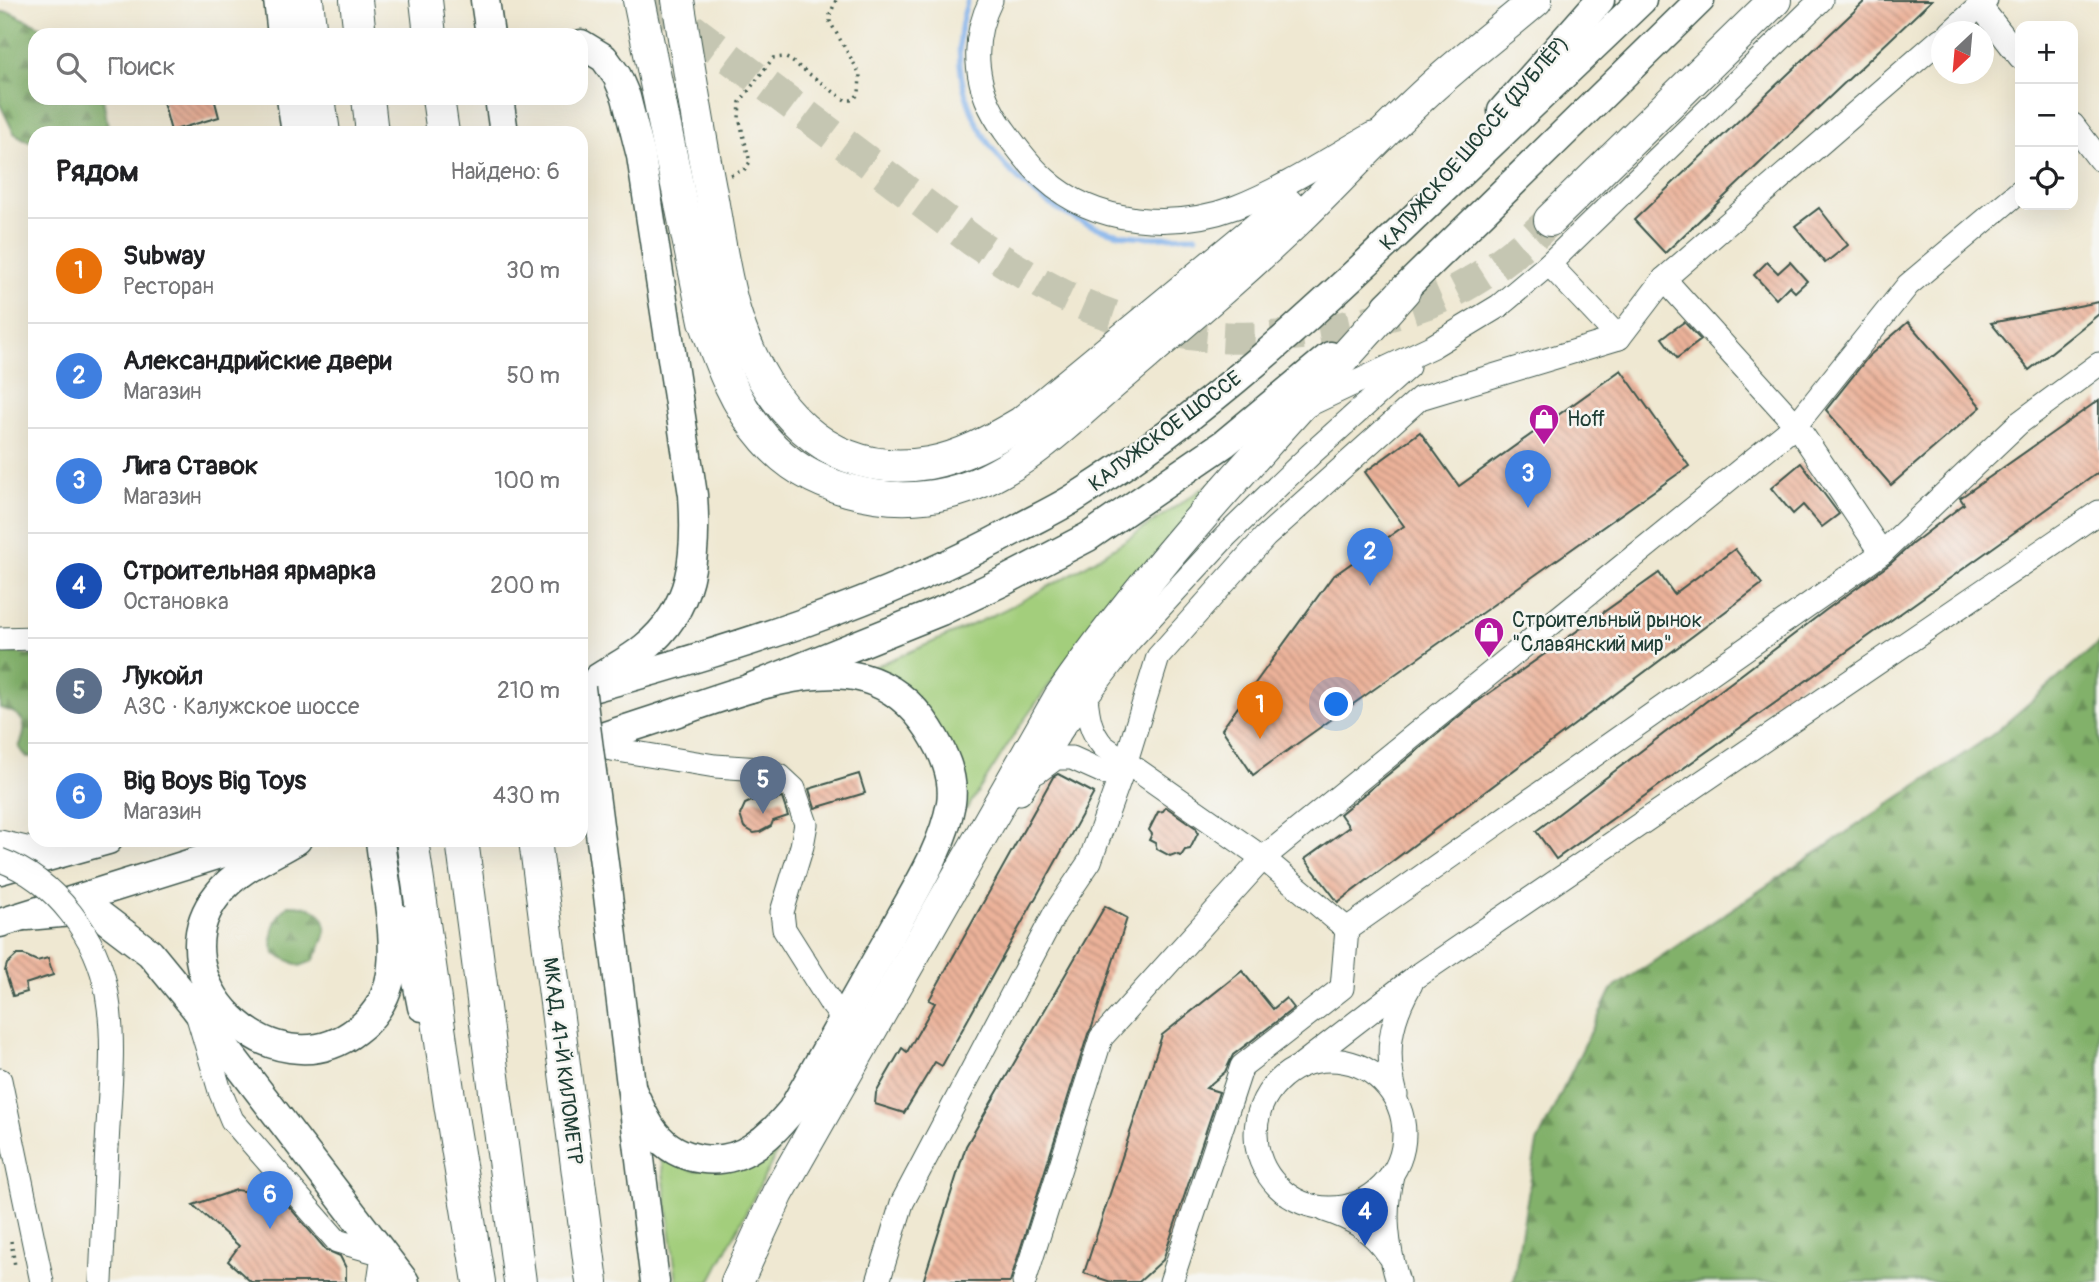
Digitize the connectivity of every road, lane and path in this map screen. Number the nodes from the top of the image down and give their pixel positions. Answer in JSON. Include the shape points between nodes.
{"nodes":[{"id":1,"x":278,"y":0,"type":"edge"},
{"id":2,"x":307,"y":0,"type":"edge"},
{"id":3,"x":356,"y":0,"type":"edge"},
{"id":4,"x":426,"y":0,"type":"edge"},
{"id":5,"x":485,"y":0,"type":"edge"},
{"id":6,"x":639,"y":0,"type":"edge"},
{"id":7,"x":678,"y":0,"type":"edge"},
{"id":8,"x":836,"y":0,"type":"edge"},
{"id":9,"x":991,"y":0,"type":"edge"},
{"id":10,"x":1536,"y":0,"type":"edge"},
{"id":11,"x":1600,"y":0,"type":"edge"},
{"id":12,"x":1643,"y":0,"type":"edge"},
{"id":13,"x":1700,"y":0,"type":"edge"},
{"id":14,"x":1775,"y":0,"type":"edge"},
{"id":15,"x":1821,"y":0,"type":"edge"},
{"id":16,"x":1983,"y":3,"type":"edge"},
{"id":17,"x":1963,"y":21,"type":"edge"},
{"id":18,"x":281,"y":28,"type":"edge"},
{"id":19,"x":310,"y":28,"type":"edge"},
{"id":20,"x":359,"y":28,"type":"edge"},
{"id":21,"x":429,"y":28,"type":"edge"},
{"id":22,"x":489,"y":28,"type":"edge"},
{"id":23,"x":588,"y":48,"type":"edge"},
{"id":24,"x":1931,"y":48,"type":"edge"},
{"id":25,"x":2015,"y":50,"type":"edge"},
{"id":26,"x":1427,"y":92,"type":"junction"},
{"id":27,"x":292,"y":105,"type":"edge"},
{"id":28,"x":320,"y":105,"type":"edge"},
{"id":29,"x":369,"y":105,"type":"edge"},
{"id":30,"x":439,"y":105,"type":"edge"},
{"id":31,"x":500,"y":105,"type":"edge"},
{"id":32,"x":506,"y":105,"type":"edge"},
{"id":33,"x":295,"y":126,"type":"edge"},
{"id":34,"x":323,"y":126,"type":"edge"},
{"id":35,"x":371,"y":126,"type":"edge"},
{"id":36,"x":442,"y":126,"type":"edge"},
{"id":37,"x":503,"y":126,"type":"edge"},
{"id":38,"x":504,"y":126,"type":"edge"},
{"id":39,"x":1381,"y":129,"type":"junction"},
{"id":40,"x":2082,"y":134,"type":"edge"},
{"id":41,"x":2099,"y":159,"type":"edge"},
{"id":42,"x":723,"y":178,"type":"dead end"},
{"id":43,"x":2015,"y":195,"type":"edge"},
{"id":44,"x":1550,"y":220,"type":"tunnel mouth"},
{"id":45,"x":1376,"y":255,"type":"junction"},
{"id":46,"x":1549,"y":264,"type":"junction"},
{"id":47,"x":1664,"y":279,"type":"junction"},
{"id":48,"x":1404,"y":291,"type":"junction"},
{"id":49,"x":1619,"y":338,"type":"junction"},
{"id":50,"x":1433,"y":346,"type":"junction"},
{"id":51,"x":2099,"y":364,"type":"edge"},
{"id":52,"x":1298,"y":410,"type":"junction"},
{"id":53,"x":1796,"y":425,"type":"junction"},
{"id":54,"x":1225,"y":443,"type":"junction"},
{"id":55,"x":2099,"y":512,"type":"edge"},
{"id":56,"x":1882,"y":553,"type":"junction"},
{"id":57,"x":28,"y":638,"type":"edge"},
{"id":58,"x":0,"y":639,"type":"edge"},
{"id":59,"x":588,"y":685,"type":"edge"},
{"id":60,"x":588,"y":688,"type":"edge"},
{"id":61,"x":750,"y":688,"type":"junction"},
{"id":62,"x":1086,"y":697,"type":"junction"},
{"id":63,"x":588,"y":742,"type":"edge"},
{"id":64,"x":588,"y":743,"type":"edge"},
{"id":65,"x":588,"y":745,"type":"edge"},
{"id":66,"x":1122,"y":770,"type":"junction"},
{"id":67,"x":1034,"y":774,"type":"junction"},
{"id":68,"x":0,"y":842,"type":"edge"},
{"id":69,"x":80,"y":847,"type":"edge"},
{"id":70,"x":243,"y":847,"type":"edge"},
{"id":71,"x":285,"y":847,"type":"edge"},
{"id":72,"x":382,"y":847,"type":"edge"},
{"id":73,"x":390,"y":847,"type":"edge"},
{"id":74,"x":412,"y":847,"type":"edge"},
{"id":75,"x":464,"y":847,"type":"edge"},
{"id":76,"x":536,"y":847,"type":"edge"},
{"id":77,"x":52,"y":854,"type":"junction"},
{"id":78,"x":1263,"y":858,"type":"junction"},
{"id":79,"x":0,"y":860,"type":"edge"},
{"id":80,"x":970,"y":860,"type":"junction"},
{"id":81,"x":0,"y":870,"type":"edge"},
{"id":82,"x":27,"y":916,"type":"junction"},
{"id":83,"x":0,"y":923,"type":"edge"},
{"id":84,"x":1348,"y":929,"type":"junction"},
{"id":85,"x":407,"y":930,"type":"junction"},
{"id":86,"x":1414,"y":978,"type":"junction"},
{"id":87,"x":195,"y":1008,"type":"junction"},
{"id":88,"x":843,"y":1018,"type":"junction"},
{"id":89,"x":1301,"y":1065,"type":"junction"},
{"id":90,"x":0,"y":1080,"type":"edge"},
{"id":91,"x":632,"y":1090,"type":"junction"},
{"id":92,"x":1399,"y":1105,"type":"junction"},
{"id":93,"x":6,"y":1133,"type":"edge"},
{"id":94,"x":1392,"y":1174,"type":"junction"},
{"id":95,"x":645,"y":1207,"type":"junction"},
{"id":96,"x":1316,"y":1207,"type":"junction"},
{"id":97,"x":383,"y":1254,"type":"junction"},
{"id":98,"x":1391,"y":1258,"type":"junction"},
{"id":99,"x":1173,"y":1280,"type":"edge"},
{"id":100,"x":42,"y":1282,"type":"edge"},
{"id":101,"x":101,"y":1282,"type":"edge"},
{"id":102,"x":379,"y":1282,"type":"edge"},
{"id":103,"x":405,"y":1282,"type":"edge"},
{"id":104,"x":479,"y":1282,"type":"edge"},
{"id":105,"x":520,"y":1282,"type":"edge"},
{"id":106,"x":592,"y":1282,"type":"edge"},
{"id":107,"x":646,"y":1282,"type":"edge"},
{"id":108,"x":655,"y":1282,"type":"edge"},
{"id":109,"x":737,"y":1282,"type":"edge"},
{"id":110,"x":878,"y":1282,"type":"edge"},
{"id":111,"x":1024,"y":1282,"type":"edge"},
{"id":112,"x":1398,"y":1282,"type":"edge"}],
"edges":[{"from":1,"to":18,"type":"main road"},
{"from":2,"to":19,"type":"highway"},
{"from":3,"to":20,"type":"highway"},
{"from":4,"to":21,"type":"highway"},
{"from":5,"to":22,"type":"main road"},
{"from":6,"to":26,"type":"highway","via":[[705,321],[721,366],[765,440],[797,467],[834,486],[874,497],[948,494],[1004,470],[1036,448],[1209,302]]},
{"from":7,"to":39,"type":"highway","via":[[724,266],[748,349],[782,408],[808,434],[866,461],[929,463],[991,441],[1021,423]]},
{"from":8,"to":42,"type":"path","via":[[830,22],[860,74],[859,94],[845,100],[790,60],[773,58],[740,102],[739,118],[750,162],[744,170]]},
{"from":9,"to":39,"type":"street","via":[[977,51],[982,91],[990,109],[1046,180],[1090,207],[1142,220],[1170,220],[1236,207]]},
{"from":10,"to":26,"type":"highway"},
{"from":11,"to":45,"type":"main road","name":"КАЛУЖСКОЕ ШОССЕ (ДУБЛЁР)"},
{"from":12,"to":45,"type":"main road","name":"КАЛУЖСКОЕ ШОССЕ"},
{"from":13,"to":48,"type":"main road","name":"КАЛУЖСКОЕ ШОССЕ"},
{"from":14,"to":44,"type":"highway"},
{"from":15,"to":46,"type":"street"},
{"from":16,"to":17,"type":"street"},
{"from":16,"to":25,"type":"street"},
{"from":23,"to":59,"type":"main road","via":[[604,58],[617,76],[642,156],[696,534],[692,571],[673,616],[644,649]]},
{"from":24,"to":47,"type":"street"},
{"from":26,"to":39,"type":"highway"},
{"from":27,"to":33,"type":"main road"},
{"from":28,"to":34,"type":"highway"},
{"from":29,"to":35,"type":"highway"},
{"from":30,"to":36,"type":"highway"},
{"from":31,"to":37,"type":"main road"},
{"from":32,"to":38,"type":"main road"},
{"from":40,"to":41,"type":"street"},
{"from":43,"to":53,"type":"street","via":[[1908,285]]},
{"from":45,"to":60,"type":"main road","name":"КАЛУЖСКОЕ ШОССЕ","via":[[1196,412],[1078,496],[932,573],[807,624]]},
{"from":46,"to":49,"type":"street"},
{"from":46,"to":50,"type":"street","via":[[1499,306]]},
{"from":47,"to":49,"type":"street"},
{"from":47,"to":53,"type":"street"},
{"from":48,"to":52,"type":"highway"},
{"from":48,"to":54,"type":"main road","name":"КАЛУЖСКОЕ ШОССЕ"},
{"from":49,"to":66,"type":"street","via":[[1420,398],[1265,537],[1158,657]]},
{"from":50,"to":52,"type":"street"},
{"from":50,"to":62,"type":"street","via":[[1226,536],[1130,640]]},
{"from":51,"to":56,"type":"street","via":[[2019,423]]},
{"from":52,"to":54,"type":"street"},
{"from":52,"to":80,"type":"highway","via":[[1169,554],[1105,634],[1060,698]]},
{"from":53,"to":56,"type":"street"},
{"from":53,"to":78,"type":"street"},
{"from":54,"to":61,"type":"main road","name":"КАЛУЖСКОЕ ШОССЕ","via":[[1088,537],[1002,582]]},
{"from":55,"to":86,"type":"street"},
{"from":56,"to":84,"type":"street"},
{"from":57,"to":58,"type":"street"},
{"from":61,"to":63,"type":"main road"},
{"from":61,"to":88,"type":"main road","via":[[835,674],[885,686],[925,722],[951,775],[951,803],[926,870]]},
{"from":62,"to":66,"type":"street","via":[[1094,736]]},
{"from":62,"to":67,"type":"street"},
{"from":64,"to":91,"type":"main road","bridge":true},
{"from":65,"to":88,"type":"street","via":[[760,769],[780,776],[794,789],[806,824],[782,912],[784,929]]},
{"from":66,"to":67,"type":"street","via":[[1056,758]]},
{"from":66,"to":78,"type":"street"},
{"from":66,"to":110,"type":"street","via":[[1090,861],[1055,913],[902,1203]]},
{"from":67,"to":80,"type":"street"},
{"from":68,"to":77,"type":"street"},
{"from":69,"to":77,"type":"main road"},
{"from":70,"to":82,"type":"main road"},
{"from":71,"to":85,"type":"main road","via":[[239,874],[217,895],[203,922],[199,945],[201,968],[213,996],[260,1040],[290,1049],[322,1047],[351,1035],[383,1000]]},
{"from":72,"to":85,"type":"main road"},
{"from":73,"to":85,"type":"main road"},
{"from":74,"to":85,"type":"highway"},
{"from":75,"to":105,"type":"highway"},
{"from":76,"to":106,"type":"highway","name":"МКАД, 41-Й КИЛОМЕТР"},
{"from":77,"to":81,"type":"main road"},
{"from":78,"to":84,"type":"street"},
{"from":78,"to":111,"type":"street","via":[[1101,1038]]},
{"from":79,"to":101,"type":"street","bridge":true,"via":[[58,898],[95,952],[107,992],[111,1028]]},
{"from":80,"to":109,"type":"highway","via":[[778,1193]]},
{"from":82,"to":83,"type":"main road"},
{"from":82,"to":87,"type":"main road","via":[[83,911],[100,915],[150,953]]},
{"from":84,"to":99,"type":"street","via":[[1342,988],[1242,1066]]},
{"from":85,"to":104,"type":"highway","via":[[450,1104]]},
{"from":86,"to":89,"type":"street"},
{"from":86,"to":92,"type":"street","via":[[1391,1034],[1389,1057]]},
{"from":87,"to":97,"type":"main road"},
{"from":87,"to":97,"type":"street","via":[[232,1120],[337,1241]]},
{"from":88,"to":91,"type":"main road","via":[[792,1110],[750,1149],[723,1159],[693,1158],[673,1151],[654,1132]]},
{"from":89,"to":92,"type":"street","via":[[1329,1059],[1358,1065],[1382,1081]]},
{"from":89,"to":96,"type":"street","via":[[1268,1093],[1256,1134],[1269,1176],[1289,1196]]},
{"from":90,"to":93,"type":"street"},
{"from":91,"to":95,"type":"main road"},
{"from":92,"to":94,"type":"street","via":[[1405,1133]]},
{"from":93,"to":100,"type":"street"},
{"from":94,"to":96,"type":"street","via":[[1359,1202]]},
{"from":94,"to":98,"type":"street","via":[[1386,1207]]},
{"from":95,"to":107,"type":"main road"},
{"from":95,"to":108,"type":"main road"},
{"from":96,"to":98,"type":"street","via":[[1368,1230]]},
{"from":97,"to":102,"type":"street"},
{"from":97,"to":103,"type":"main road"},
{"from":98,"to":112,"type":"street"}]}
